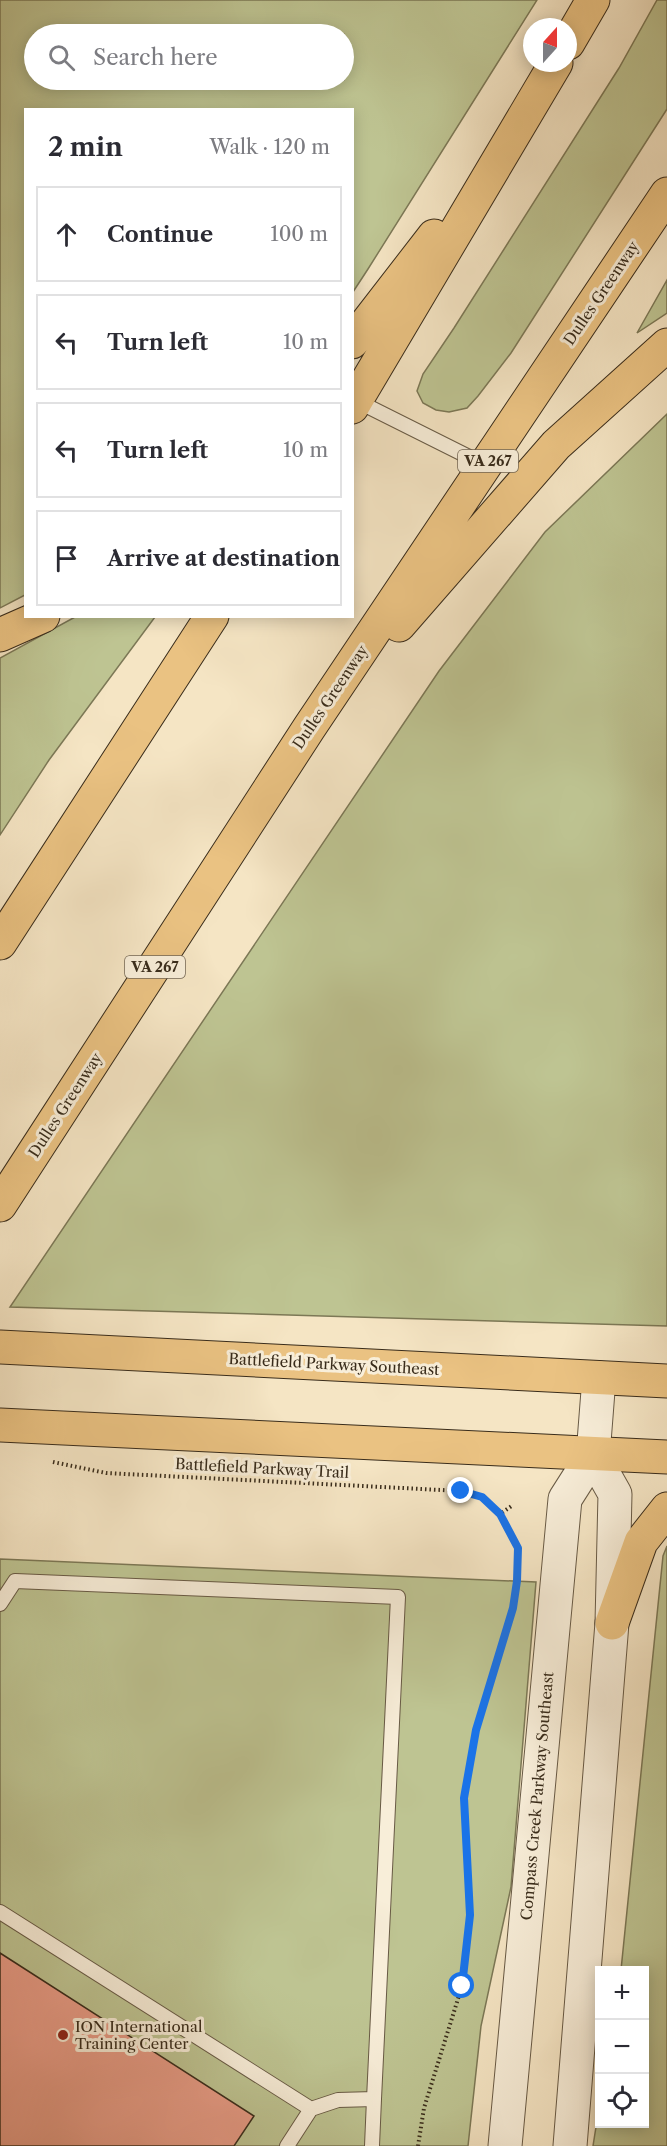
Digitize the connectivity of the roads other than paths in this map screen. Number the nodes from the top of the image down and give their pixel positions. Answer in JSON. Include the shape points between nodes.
{"nodes":[{"id":1,"x":593,"y":0,"type":"edge"},
{"id":2,"x":577,"y":28,"type":"edge"},
{"id":3,"x":551,"y":72,"type":"edge"},
{"id":4,"x":526,"y":116,"type":"junction"},
{"id":5,"x":667,"y":194,"type":"edge"},
{"id":6,"x":354,"y":339,"type":"edge"},
{"id":7,"x":667,"y":345,"type":"edge"},
{"id":8,"x":355,"y":404,"type":"edge"},
{"id":9,"x":485,"y":465,"type":"junction"},
{"id":10,"x":38,"y":618,"type":"edge"},
{"id":11,"x":211,"y":618,"type":"edge"},
{"id":12,"x":0,"y":635,"type":"edge"},
{"id":13,"x":309,"y":728,"type":"junction"},
{"id":14,"x":0,"y":943,"type":"edge"},
{"id":15,"x":0,"y":1205,"type":"edge"},
{"id":16,"x":0,"y":1347,"type":"edge"},
{"id":17,"x":599,"y":1378,"type":"junction"},
{"id":18,"x":667,"y":1381,"type":"edge"},
{"id":19,"x":0,"y":1425,"type":"edge"},
{"id":20,"x":593,"y":1455,"type":"junction"},
{"id":21,"x":667,"y":1457,"type":"edge"},
{"id":22,"x":667,"y":1509,"type":"edge"},
{"id":23,"x":0,"y":1604,"type":"edge"},
{"id":24,"x":612,"y":1623,"type":"junction"},
{"id":25,"x":0,"y":1912,"type":"edge"},
{"id":26,"x":374,"y":2099,"type":"junction"},
{"id":27,"x":311,"y":2109,"type":"junction"},
{"id":28,"x":287,"y":2146,"type":"edge"},
{"id":29,"x":372,"y":2146,"type":"edge"},
{"id":30,"x":505,"y":2146,"type":"edge"},
{"id":31,"x":570,"y":2146,"type":"edge"}],
"edges":[{"from":1,"to":2,"type":"main road"},
{"from":3,"to":4,"type":"main road"},
{"from":4,"to":6,"type":"main road"},
{"from":4,"to":8,"type":"main road"},
{"from":5,"to":9,"type":"main road","name":"Dulles Greenway","number":"VA 267"},
{"from":7,"to":13,"type":"main road","via":[[556,445]]},
{"from":8,"to":9,"type":"lane"},
{"from":9,"to":13,"type":"main road","name":"Dulles Greenway","number":"VA 267"},
{"from":10,"to":12,"type":"main road"},
{"from":11,"to":14,"type":"main road"},
{"from":13,"to":15,"type":"main road","name":"Dulles Greenway","number":"VA 267"},
{"from":16,"to":17,"type":"main road","name":"Battlefield Parkway Southeast"},
{"from":17,"to":18,"type":"main road","name":"Battlefield Parkway Southeast"},
{"from":17,"to":20,"type":"street","name":"Compass Creek Parkway Southeast"},
{"from":19,"to":20,"type":"main road"},
{"from":20,"to":21,"type":"main road"},
{"from":20,"to":24,"type":"street","via":[[615,1494]]},
{"from":20,"to":30,"type":"street","name":"Compass Creek Parkway Southeast","via":[[565,1499]]},
{"from":22,"to":24,"type":"main road","via":[[641,1542]]},
{"from":23,"to":26,"type":"lane","via":[[15,1581],[398,1598]]},
{"from":24,"to":31,"type":"street"},
{"from":25,"to":27,"type":"lane"},
{"from":26,"to":27,"type":"lane","via":[[338,2100]]},
{"from":26,"to":29,"type":"lane"},
{"from":27,"to":28,"type":"lane"}]}
